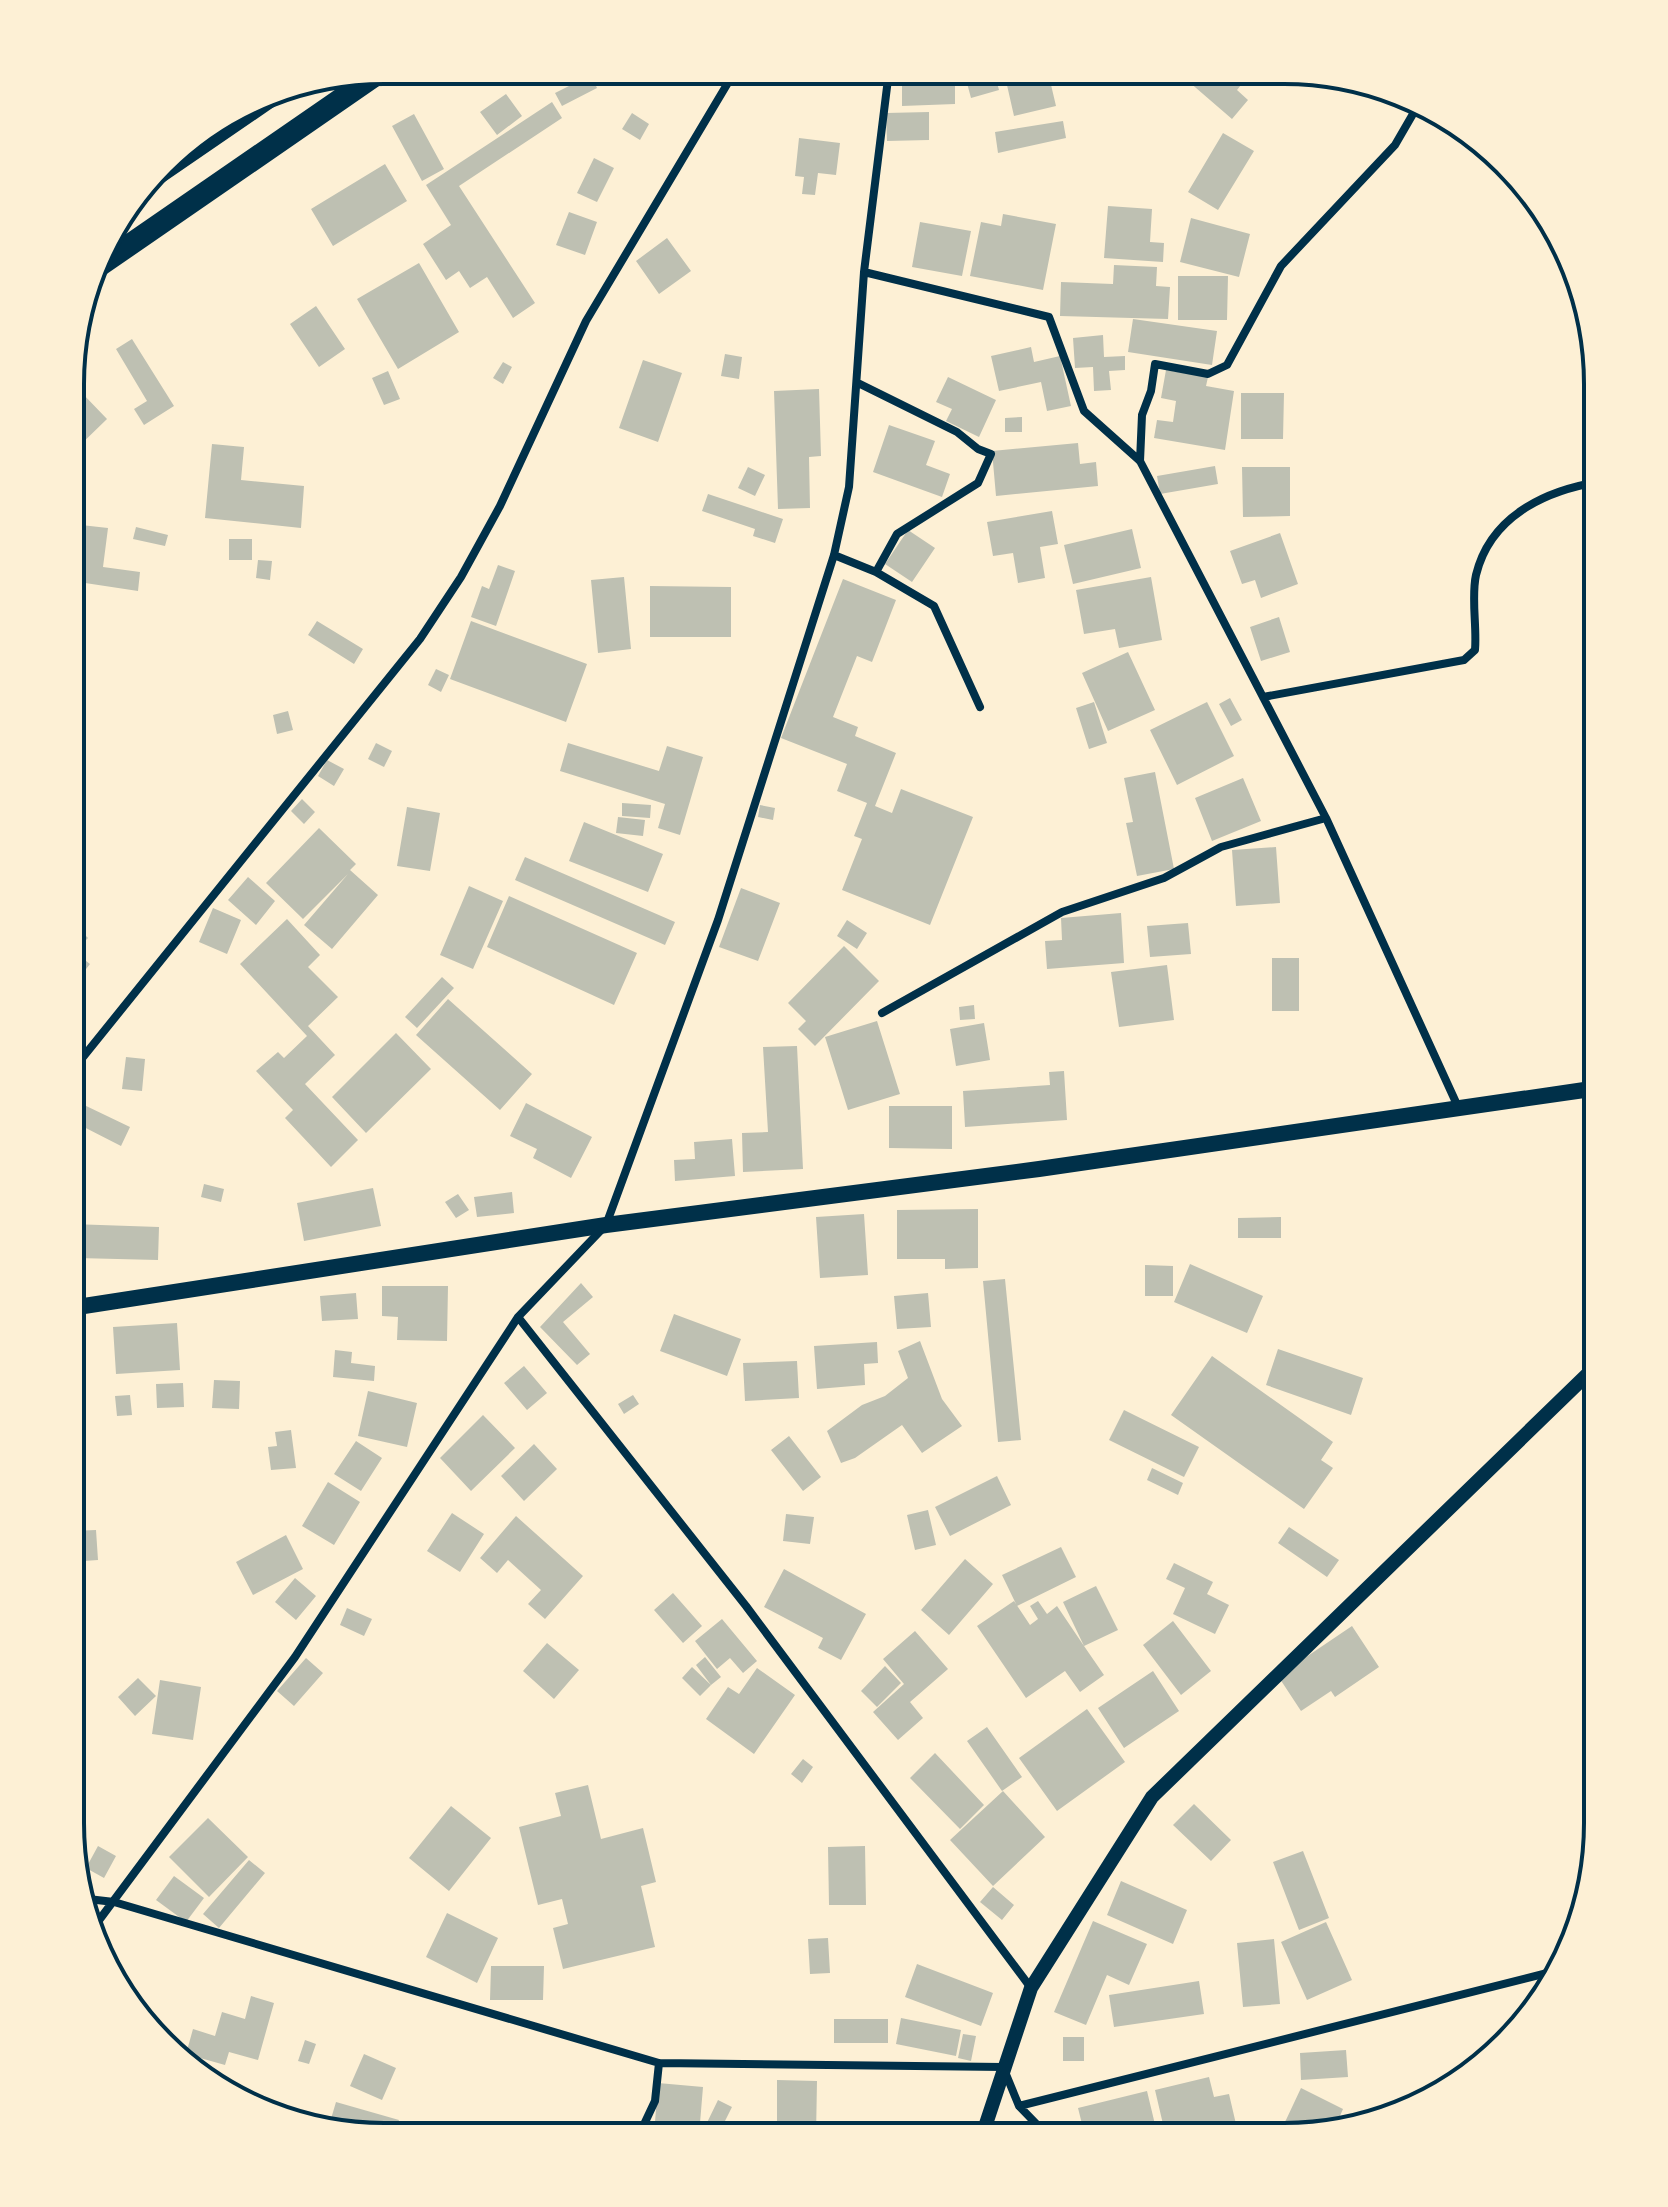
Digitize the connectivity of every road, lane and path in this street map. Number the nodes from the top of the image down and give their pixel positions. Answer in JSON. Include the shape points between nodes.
{"nodes":[{"id":1,"x":727,"y":84,"type":"edge"},
{"id":2,"x":887,"y":84,"type":"edge"},
{"id":3,"x":361,"y":85,"type":"edge"},
{"id":4,"x":1413,"y":113,"type":"edge"},
{"id":5,"x":112,"y":257,"type":"edge"},
{"id":6,"x":864,"y":272,"type":"junction"},
{"id":7,"x":858,"y":383,"type":"junction"},
{"id":8,"x":1140,"y":461,"type":"junction"},
{"id":9,"x":1584,"y":486,"type":"edge"},
{"id":10,"x":834,"y":555,"type":"junction"},
{"id":11,"x":876,"y":572,"type":"junction"},
{"id":12,"x":1263,"y":697,"type":"junction"},
{"id":13,"x":980,"y":707,"type":"dead end"},
{"id":14,"x":1326,"y":818,"type":"junction"},
{"id":15,"x":882,"y":1013,"type":"dead end"},
{"id":16,"x":84,"y":1056,"type":"edge"},
{"id":17,"x":1584,"y":1090,"type":"edge"},
{"id":18,"x":1459,"y":1110,"type":"junction"},
{"id":19,"x":606,"y":1225,"type":"junction"},
{"id":20,"x":84,"y":1306,"type":"edge"},
{"id":21,"x":518,"y":1317,"type":"junction"},
{"id":22,"x":1584,"y":1378,"type":"edge"},
{"id":23,"x":94,"y":1900,"type":"edge"},
{"id":24,"x":114,"y":1902,"type":"junction"},
{"id":25,"x":100,"y":1919,"type":"edge"},
{"id":26,"x":1543,"y":1974,"type":"edge"},
{"id":27,"x":1031,"y":1988,"type":"junction"},
{"id":28,"x":659,"y":2063,"type":"junction"},
{"id":29,"x":1003,"y":2067,"type":"junction"},
{"id":30,"x":1019,"y":2106,"type":"junction"},
{"id":31,"x":645,"y":2123,"type":"edge"},
{"id":32,"x":986,"y":2123,"type":"edge"},
{"id":33,"x":1035,"y":2123,"type":"edge"}],
"edges":[{"from":1,"to":16,"type":"street","via":[[586,321],[500,506],[437,614]]},
{"from":2,"to":6,"type":"street"},
{"from":3,"to":5,"type":"highway"},
{"from":4,"to":8,"type":"street","via":[[1395,145],[1281,266],[1227,365],[1208,374],[1155,364],[1142,415]]},
{"from":6,"to":7,"type":"street"},
{"from":6,"to":8,"type":"street","via":[[1049,317],[1084,411]]},
{"from":7,"to":10,"type":"street","via":[[849,487]]},
{"from":7,"to":11,"type":"street","via":[[991,454],[978,483],[897,534]]},
{"from":8,"to":12,"type":"street"},
{"from":9,"to":12,"type":"street","via":[[1527,504],[1500,525],[1476,575],[1475,650],[1464,660]]},
{"from":10,"to":11,"type":"street"},
{"from":10,"to":19,"type":"street","via":[[718,920]]},
{"from":11,"to":13,"type":"street","via":[[934,606]]},
{"from":12,"to":14,"type":"street"},
{"from":14,"to":15,"type":"street","via":[[1221,847],[1164,878],[1062,912]]},
{"from":14,"to":18,"type":"street"},
{"from":17,"to":18,"type":"main road"},
{"from":18,"to":19,"type":"main road"},
{"from":19,"to":20,"type":"main road"},
{"from":19,"to":21,"type":"street"},
{"from":21,"to":24,"type":"street","via":[[295,1657]]},
{"from":21,"to":27,"type":"street","via":[[746,1606]]},
{"from":22,"to":27,"type":"street","via":[[1152,1797]]},
{"from":23,"to":24,"type":"street"},
{"from":24,"to":25,"type":"street"},
{"from":24,"to":28,"type":"street"},
{"from":26,"to":30,"type":"street"},
{"from":27,"to":29,"type":"street"},
{"from":28,"to":29,"type":"street"},
{"from":28,"to":31,"type":"street","via":[[655,2101]]},
{"from":29,"to":30,"type":"street"},
{"from":29,"to":32,"type":"street"},
{"from":30,"to":33,"type":"street"}]}
